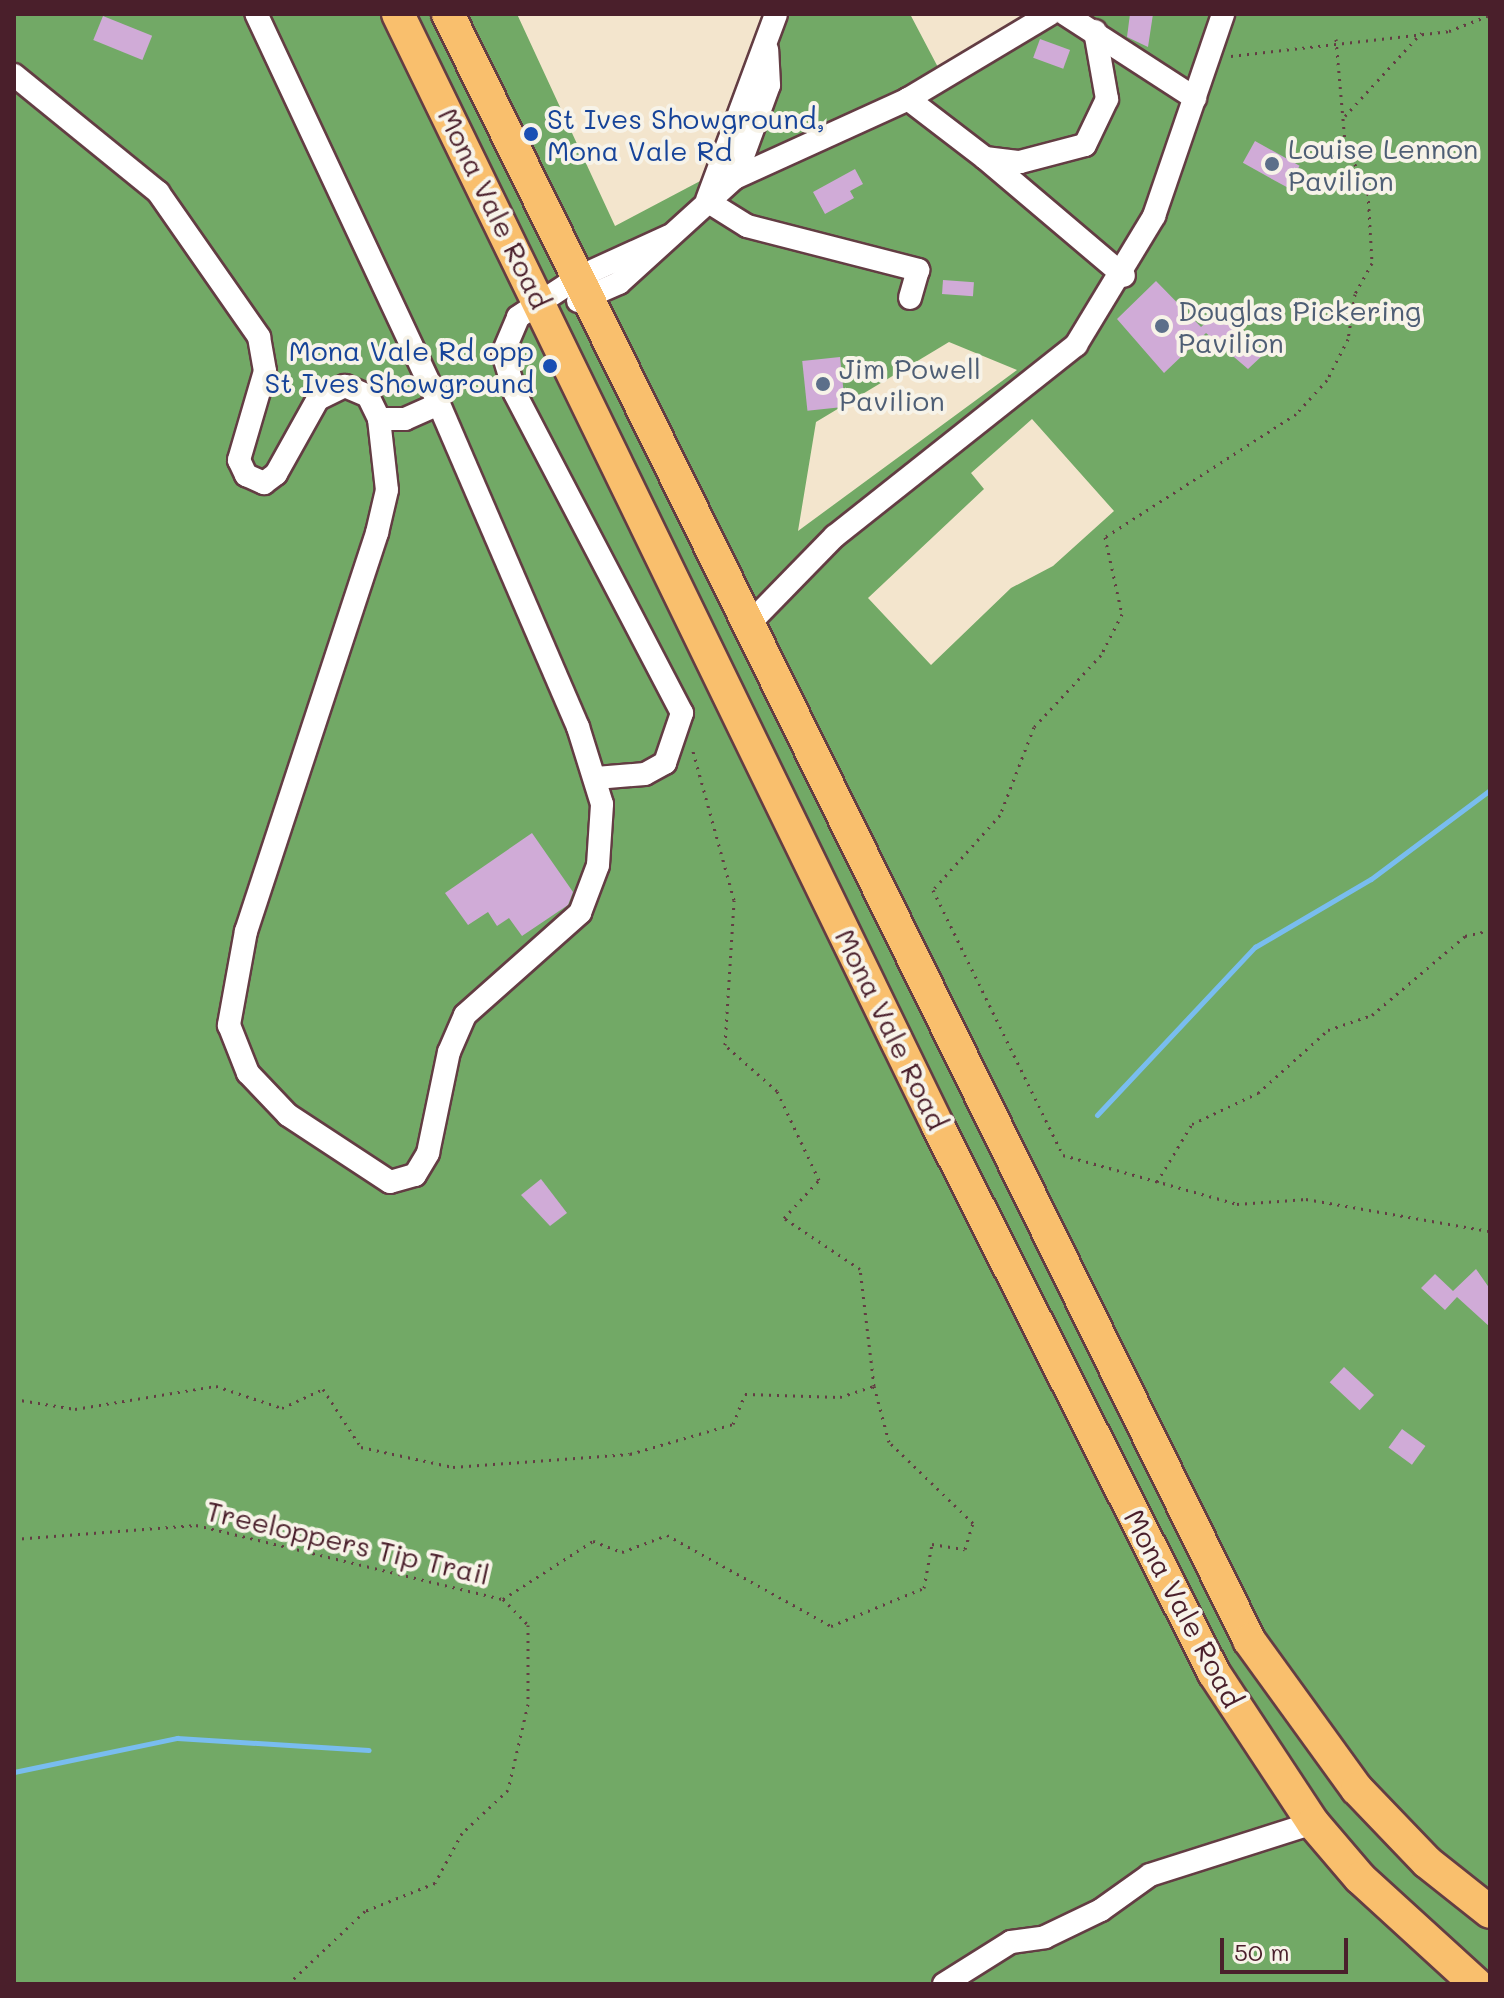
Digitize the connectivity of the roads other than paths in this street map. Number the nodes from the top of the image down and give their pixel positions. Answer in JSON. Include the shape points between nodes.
{"nodes":[{"id":1,"x":256,"y":14,"type":"edge"},
{"id":2,"x":398,"y":14,"type":"edge"},
{"id":3,"x":448,"y":14,"type":"edge"},
{"id":4,"x":776,"y":14,"type":"edge"},
{"id":5,"x":1050,"y":14,"type":"edge"},
{"id":6,"x":1065,"y":14,"type":"edge"},
{"id":7,"x":1223,"y":14,"type":"edge"},
{"id":8,"x":1095,"y":31,"type":"junction"},
{"id":9,"x":767,"y":37,"type":"junction"},
{"id":10,"x":14,"y":75,"type":"edge"},
{"id":11,"x":1195,"y":98,"type":"junction"},
{"id":12,"x":908,"y":99,"type":"junction"},
{"id":13,"x":985,"y":158,"type":"junction"},
{"id":14,"x":735,"y":178,"type":"junction"},
{"id":15,"x":707,"y":201,"type":"junction"},
{"id":16,"x":1124,"y":276,"type":"junction"},
{"id":17,"x":584,"y":288,"type":"junction"},
{"id":18,"x":910,"y":298,"type":"dead end"},
{"id":19,"x":542,"y":302,"type":"junction"},
{"id":20,"x":439,"y":404,"type":"junction"},
{"id":21,"x":379,"y":419,"type":"junction"},
{"id":22,"x":748,"y":625,"type":"junction"},
{"id":23,"x":596,"y":778,"type":"junction"},
{"id":24,"x":1313,"y":1823,"type":"junction"},
{"id":25,"x":1490,"y":1912,"type":"edge"},
{"id":26,"x":944,"y":1984,"type":"edge"},
{"id":27,"x":1476,"y":1984,"type":"edge"}],
"edges":[{"from":1,"to":20,"type":"street"},
{"from":2,"to":19,"type":"highway","name":"Mona Vale Road"},
{"from":3,"to":17,"type":"highway","name":"Mona Vale Road"},
{"from":4,"to":9,"type":"street"},
{"from":5,"to":12,"type":"street"},
{"from":6,"to":8,"type":"street"},
{"from":7,"to":11,"type":"street"},
{"from":8,"to":11,"type":"street"},
{"from":8,"to":13,"type":"street","via":[[1107,99],[1085,145],[1020,162]]},
{"from":9,"to":14,"type":"street","via":[[769,85]]},
{"from":9,"to":15,"type":"street"},
{"from":10,"to":21,"type":"street","via":[[158,192],[259,337],[265,371],[239,460],[246,475],[264,483],[276,474],[318,399],[345,386],[368,396]]},
{"from":11,"to":16,"type":"street","via":[[1164,193]]},
{"from":12,"to":13,"type":"street"},
{"from":12,"to":14,"type":"street"},
{"from":13,"to":16,"type":"street"},
{"from":14,"to":15,"type":"street"},
{"from":15,"to":17,"type":"street","via":[[669,236]]},
{"from":15,"to":18,"type":"street","via":[[747,226],[918,270]]},
{"from":16,"to":22,"type":"street","via":[[1060,362],[835,536]]},
{"from":17,"to":19,"type":"street"},
{"from":17,"to":22,"type":"highway","name":"Mona Vale Road"},
{"from":19,"to":23,"type":"street","via":[[508,330],[503,353],[515,393],[682,713],[665,763],[645,774]]},
{"from":19,"to":24,"type":"highway","name":"Mona Vale Road","via":[[938,1126],[1214,1673]]},
{"from":20,"to":21,"type":"street","via":[[405,419]]},
{"from":20,"to":23,"type":"street"},
{"from":21,"to":23,"type":"street","via":[[387,490],[377,533],[232,981],[229,1025],[248,1073],[288,1115],[390,1182],[415,1175],[465,1015],[580,913],[591,890],[601,842]]},
{"from":22,"to":25,"type":"highway","name":"Mona Vale Road","via":[[1249,1640],[1357,1789],[1427,1862]]},
{"from":24,"to":26,"type":"street","via":[[1150,1875],[1101,1910],[1045,1937],[1011,1942]]},
{"from":24,"to":27,"type":"highway","name":"Mona Vale Road","via":[[1360,1878]]}]}
